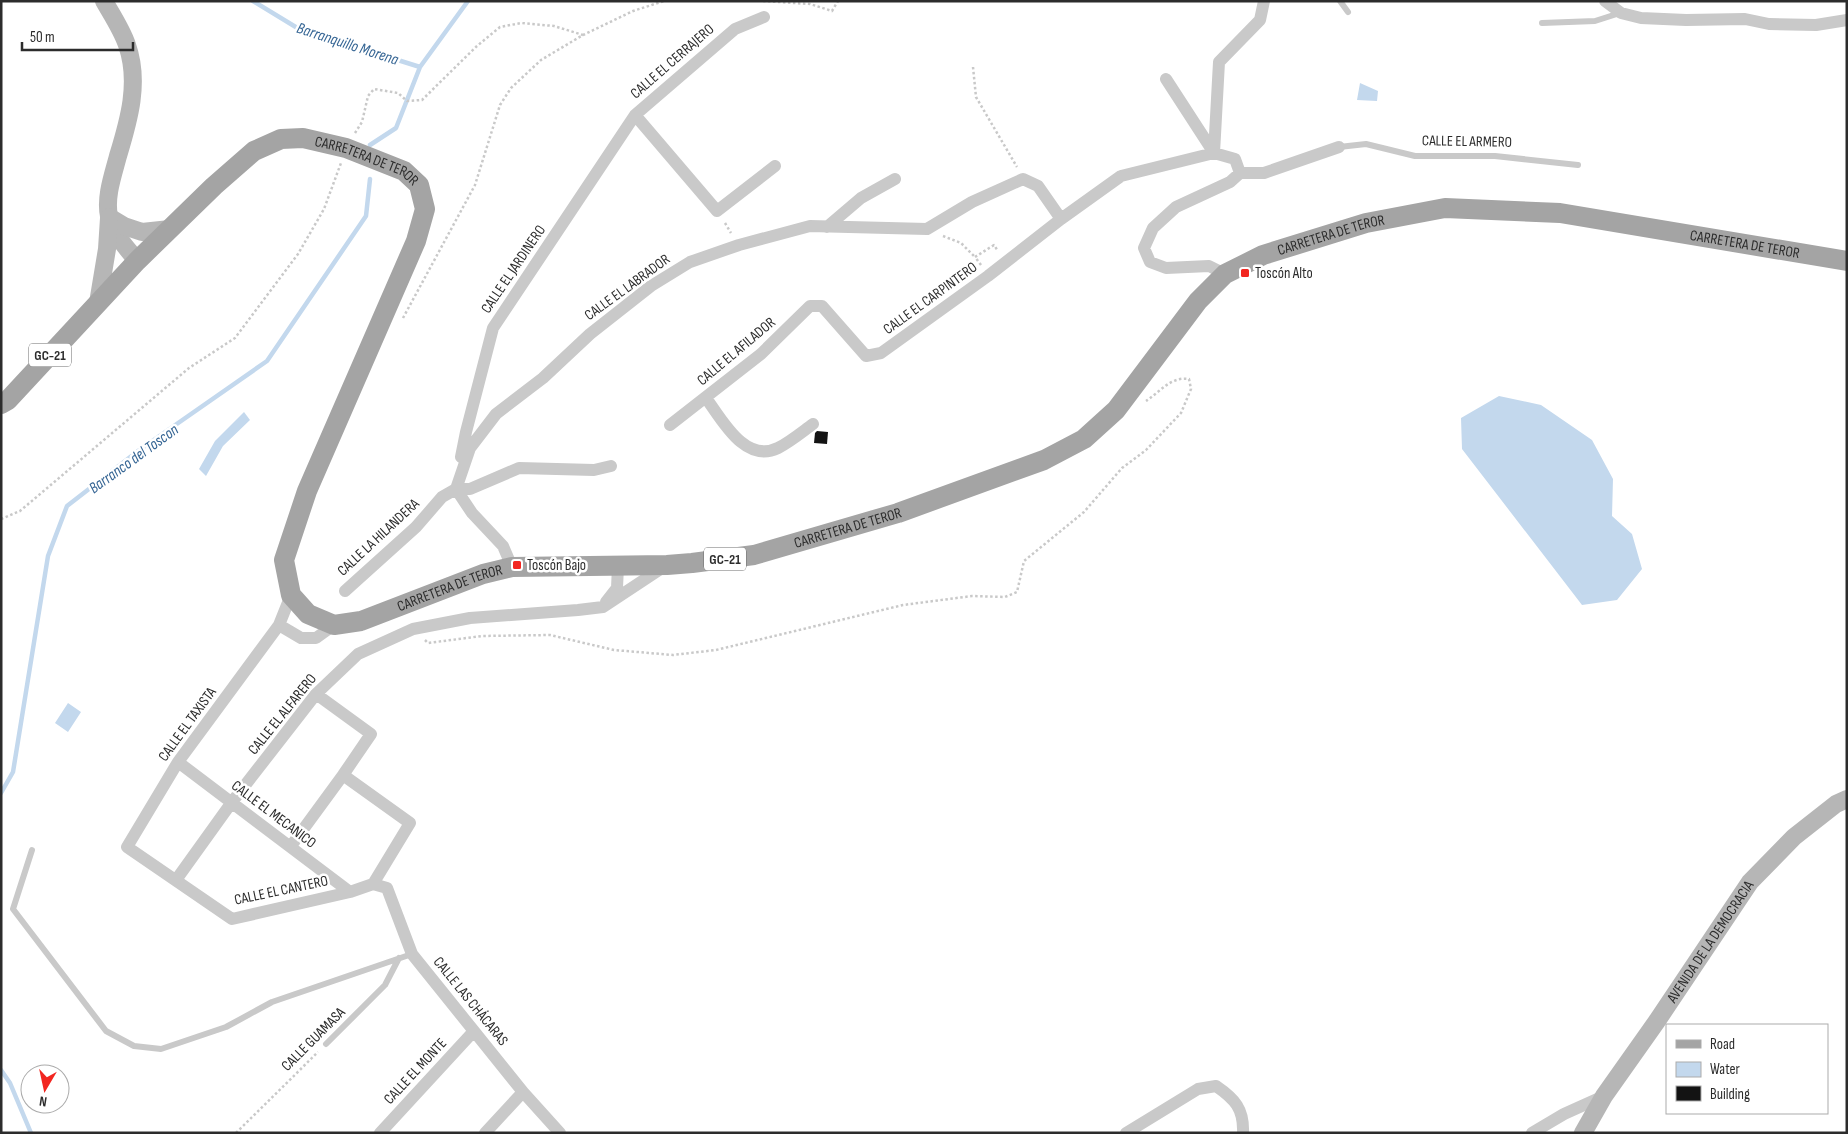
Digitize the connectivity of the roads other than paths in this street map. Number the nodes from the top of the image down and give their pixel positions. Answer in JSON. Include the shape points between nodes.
{"nodes":[{"id":1,"x":104,"y":1,"type":"edge"},
{"id":2,"x":1264,"y":1,"type":"edge"},
{"id":3,"x":1340,"y":1,"type":"edge"},
{"id":4,"x":1605,"y":1,"type":"edge"},
{"id":5,"x":1348,"y":12,"type":"dead end"},
{"id":6,"x":1621,"y":13,"type":"junction"},
{"id":7,"x":764,"y":17,"type":"dead end"},
{"id":8,"x":1847,"y":20,"type":"edge"},
{"id":9,"x":1542,"y":23,"type":"dead end"},
{"id":10,"x":1166,"y":79,"type":"dead end"},
{"id":11,"x":635,"y":115,"type":"junction"},
{"id":12,"x":1339,"y":147,"type":"joint"},
{"id":13,"x":1214,"y":153,"type":"junction"},
{"id":14,"x":1578,"y":165,"type":"dead end"},
{"id":15,"x":775,"y":166,"type":"dead end"},
{"id":16,"x":1240,"y":173,"type":"junction"},
{"id":17,"x":895,"y":179,"type":"dead end"},
{"id":18,"x":109,"y":217,"type":"junction"},
{"id":19,"x":1061,"y":219,"type":"junction"},
{"id":20,"x":827,"y":227,"type":"junction"},
{"id":21,"x":170,"y":229,"type":"junction"},
{"id":22,"x":137,"y":261,"type":"junction"},
{"id":23,"x":1847,"y":261,"type":"edge"},
{"id":24,"x":1225,"y":274,"type":"junction"},
{"id":25,"x":98,"y":303,"type":"junction"},
{"id":26,"x":822,"y":306,"type":"joint"},
{"id":27,"x":706,"y":398,"type":"junction"},
{"id":28,"x":1,"y":404,"type":"edge"},
{"id":29,"x":813,"y":424,"type":"dead end"},
{"id":30,"x":670,"y":425,"type":"dead end"},
{"id":31,"x":611,"y":466,"type":"dead end"},
{"id":32,"x":456,"y":489,"type":"junction"},
{"id":33,"x":667,"y":565,"type":"junction"},
{"id":34,"x":618,"y":566,"type":"junction"},
{"id":35,"x":512,"y":567,"type":"junction"},
{"id":36,"x":345,"y":591,"type":"dead end"},
{"id":37,"x":291,"y":595,"type":"junction"},
{"id":38,"x":603,"y":606,"type":"junction"},
{"id":39,"x":280,"y":625,"type":"junction"},
{"id":40,"x":334,"y":625,"type":"junction"},
{"id":41,"x":316,"y":694,"type":"junction"},
{"id":42,"x":178,"y":762,"type":"junction"},
{"id":43,"x":343,"y":775,"type":"junction"},
{"id":44,"x":1847,"y":799,"type":"edge"},
{"id":45,"x":232,"y":802,"type":"junction"},
{"id":46,"x":291,"y":846,"type":"junction"},
{"id":47,"x":127,"y":847,"type":"joint"},
{"id":48,"x":32,"y":850,"type":"dead end"},
{"id":49,"x":176,"y":880,"type":"junction"},
{"id":50,"x":373,"y":884,"type":"junction"},
{"id":51,"x":350,"y":892,"type":"junction"},
{"id":52,"x":412,"y":954,"type":"junction"},
{"id":53,"x":399,"y":958,"type":"junction"},
{"id":54,"x":474,"y":1031,"type":"junction"},
{"id":55,"x":326,"y":1044,"type":"road end"},
{"id":56,"x":523,"y":1092,"type":"junction"},
{"id":57,"x":1604,"y":1096,"type":"junction"},
{"id":58,"x":380,"y":1133,"type":"edge"},
{"id":59,"x":485,"y":1133,"type":"edge"},
{"id":60,"x":560,"y":1133,"type":"edge"},
{"id":61,"x":1126,"y":1133,"type":"edge"},
{"id":62,"x":1243,"y":1133,"type":"edge"},
{"id":63,"x":1532,"y":1133,"type":"edge"},
{"id":64,"x":1583,"y":1133,"type":"edge"}],
"edges":[{"from":1,"to":18,"type":"street","via":[[127,45],[134,81],[129,118],[108,201]]},
{"from":2,"to":13,"type":"street","via":[[1260,20],[1219,62]]},
{"from":3,"to":5,"type":"lane"},
{"from":4,"to":6,"type":"street"},
{"from":6,"to":8,"type":"street","via":[[1641,18],[1745,19],[1768,24],[1816,25]]},
{"from":6,"to":9,"type":"lane","via":[[1595,22]]},
{"from":7,"to":11,"type":"street","name":"CALLE EL CERRAJERO","via":[[735,29]]},
{"from":10,"to":13,"type":"street"},
{"from":11,"to":15,"type":"street","name":"CALLE EL CERRAJERO","via":[[717,211]]},
{"from":11,"to":32,"type":"street","name":"CALLE EL JARDINERO","via":[[493,328],[466,432]]},
{"from":12,"to":14,"type":"lane","name":"CALLE EL ARMERO","via":[[1366,144],[1416,156],[1495,156]]},
{"from":12,"to":16,"type":"street","name":"CALLE EL ARMERO","via":[[1264,173]]},
{"from":13,"to":16,"type":"street","via":[[1235,159]]},
{"from":13,"to":19,"type":"street","via":[[1121,176]]},
{"from":16,"to":24,"type":"street","via":[[1230,182],[1176,207],[1153,228],[1144,248],[1150,262],[1166,268],[1209,266]]},
{"from":17,"to":20,"type":"street","via":[[861,198]]},
{"from":18,"to":21,"type":"street","via":[[142,232]]},
{"from":18,"to":22,"type":"street","via":[[114,230]]},
{"from":18,"to":25,"type":"street"},
{"from":19,"to":20,"type":"street","name":"CALLE EL LABRADOR","via":[[1038,186],[1023,179],[972,202],[927,229]]},
{"from":19,"to":26,"type":"street","name":"CALLE EL CARPINTERO","via":[[881,353],[866,356]]},
{"from":20,"to":32,"type":"street","name":"CALLE EL LABRADOR","via":[[810,226],[739,245],[690,262],[651,286],[496,414],[470,448]]},
{"from":21,"to":22,"type":"main road","name":"CARRETERA DE TEROR","number":"GC-21"},
{"from":21,"to":37,"type":"main road","name":"CARRETERA DE TEROR","number":"GC-21","via":[[254,151],[281,140],[303,138],[346,148],[404,171],[419,185],[425,209],[416,241],[307,491],[284,560]]},
{"from":22,"to":25,"type":"main road","name":"CARRETERA DE TEROR","number":"GC-21"},
{"from":23,"to":24,"type":"main road","name":"CARRETERA DE TEROR","number":"GC-21","via":[[1560,213],[1445,208],[1366,223],[1263,255]]},
{"from":24,"to":33,"type":"main road","name":"CARRETERA DE TEROR","number":"GC-21","via":[[1198,301],[1116,410],[1084,439],[1044,460],[898,513],[754,555]]},
{"from":25,"to":28,"type":"main road","name":"CARRETERA DE TEROR","number":"GC-21"},
{"from":26,"to":27,"type":"street","name":"CALLE EL AFILADOR","via":[[810,306],[761,354]]},
{"from":27,"to":29,"type":"street","via":[[738,441],[758,452],[777,449]]},
{"from":27,"to":30,"type":"street","name":"CALLE EL AFILADOR"},
{"from":31,"to":32,"type":"street","via":[[594,470],[519,468],[470,488]]},
{"from":32,"to":35,"type":"street","via":[[472,513],[503,546]]},
{"from":32,"to":36,"type":"street","name":"CALLE LA HILANDERA","via":[[442,497],[416,527]]},
{"from":33,"to":34,"type":"main road","name":"CARRETERA DE TEROR","number":"GC-21"},
{"from":33,"to":38,"type":"street","name":"CALLE EL ALFARERO"},
{"from":34,"to":35,"type":"main road","name":"CARRETERA DE TEROR","number":"GC-21"},
{"from":34,"to":38,"type":"street","via":[[616,588]]},
{"from":35,"to":40,"type":"main road","name":"CARRETERA DE TEROR","number":"GC-21","via":[[484,574],[361,621]]},
{"from":37,"to":39,"type":"street","name":"CALLE EL TAXISTA"},
{"from":37,"to":40,"type":"main road","via":[[308,614]]},
{"from":38,"to":41,"type":"street","name":"CALLE EL ALFARERO","via":[[470,618],[413,629],[358,654]]},
{"from":39,"to":40,"type":"street","via":[[301,638],[316,638]]},
{"from":39,"to":42,"type":"street","name":"CALLE EL TAXISTA"},
{"from":41,"to":43,"type":"street","via":[[371,734]]},
{"from":41,"to":45,"type":"street","name":"CALLE EL ALFARERO"},
{"from":42,"to":45,"type":"street","name":"CALLE EL MECANICO"},
{"from":42,"to":47,"type":"street","name":"CALLE EL TAXISTA"},
{"from":43,"to":46,"type":"street"},
{"from":43,"to":50,"type":"street","via":[[410,824]]},
{"from":44,"to":57,"type":"street","name":"AVENIDA DE LA DEMOCRACIA","via":[[1794,837],[1750,882]]},
{"from":45,"to":46,"type":"street","name":"CALLE EL MECANICO"},
{"from":45,"to":49,"type":"street","name":"CALLE EL ALFARERO"},
{"from":46,"to":51,"type":"street","name":"CALLE EL MECANICO"},
{"from":47,"to":49,"type":"street","name":"CALLE EL CANTERO"},
{"from":48,"to":53,"type":"lane","via":[[14,909],[106,1031],[134,1046],[161,1048],[226,1027],[272,1002]]},
{"from":49,"to":51,"type":"street","name":"CALLE EL CANTERO","via":[[232,919]]},
{"from":50,"to":51,"type":"street","name":"CALLE EL CANTERO"},
{"from":50,"to":52,"type":"street","name":"CALLE LAS CHÁCARAS","via":[[387,888]]},
{"from":52,"to":53,"type":"lane"},
{"from":52,"to":54,"type":"street","name":"CALLE LAS CHÁCARAS"},
{"from":53,"to":55,"type":"lane","name":"CALLE GUAMASA","via":[[385,985]]},
{"from":54,"to":56,"type":"street","name":"CALLE LAS CHÁCARAS"},
{"from":54,"to":58,"type":"street","name":"CALLE EL MONTE"},
{"from":56,"to":59,"type":"street"},
{"from":56,"to":60,"type":"street","name":"CALLE LAS CHÁCARAS"},
{"from":57,"to":63,"type":"street"},
{"from":57,"to":64,"type":"street","name":"AVENIDA DE LA DEMOCRACIA"},
{"from":61,"to":62,"type":"street","via":[[1198,1089],[1216,1086],[1230,1096],[1244,1117]]}]}
